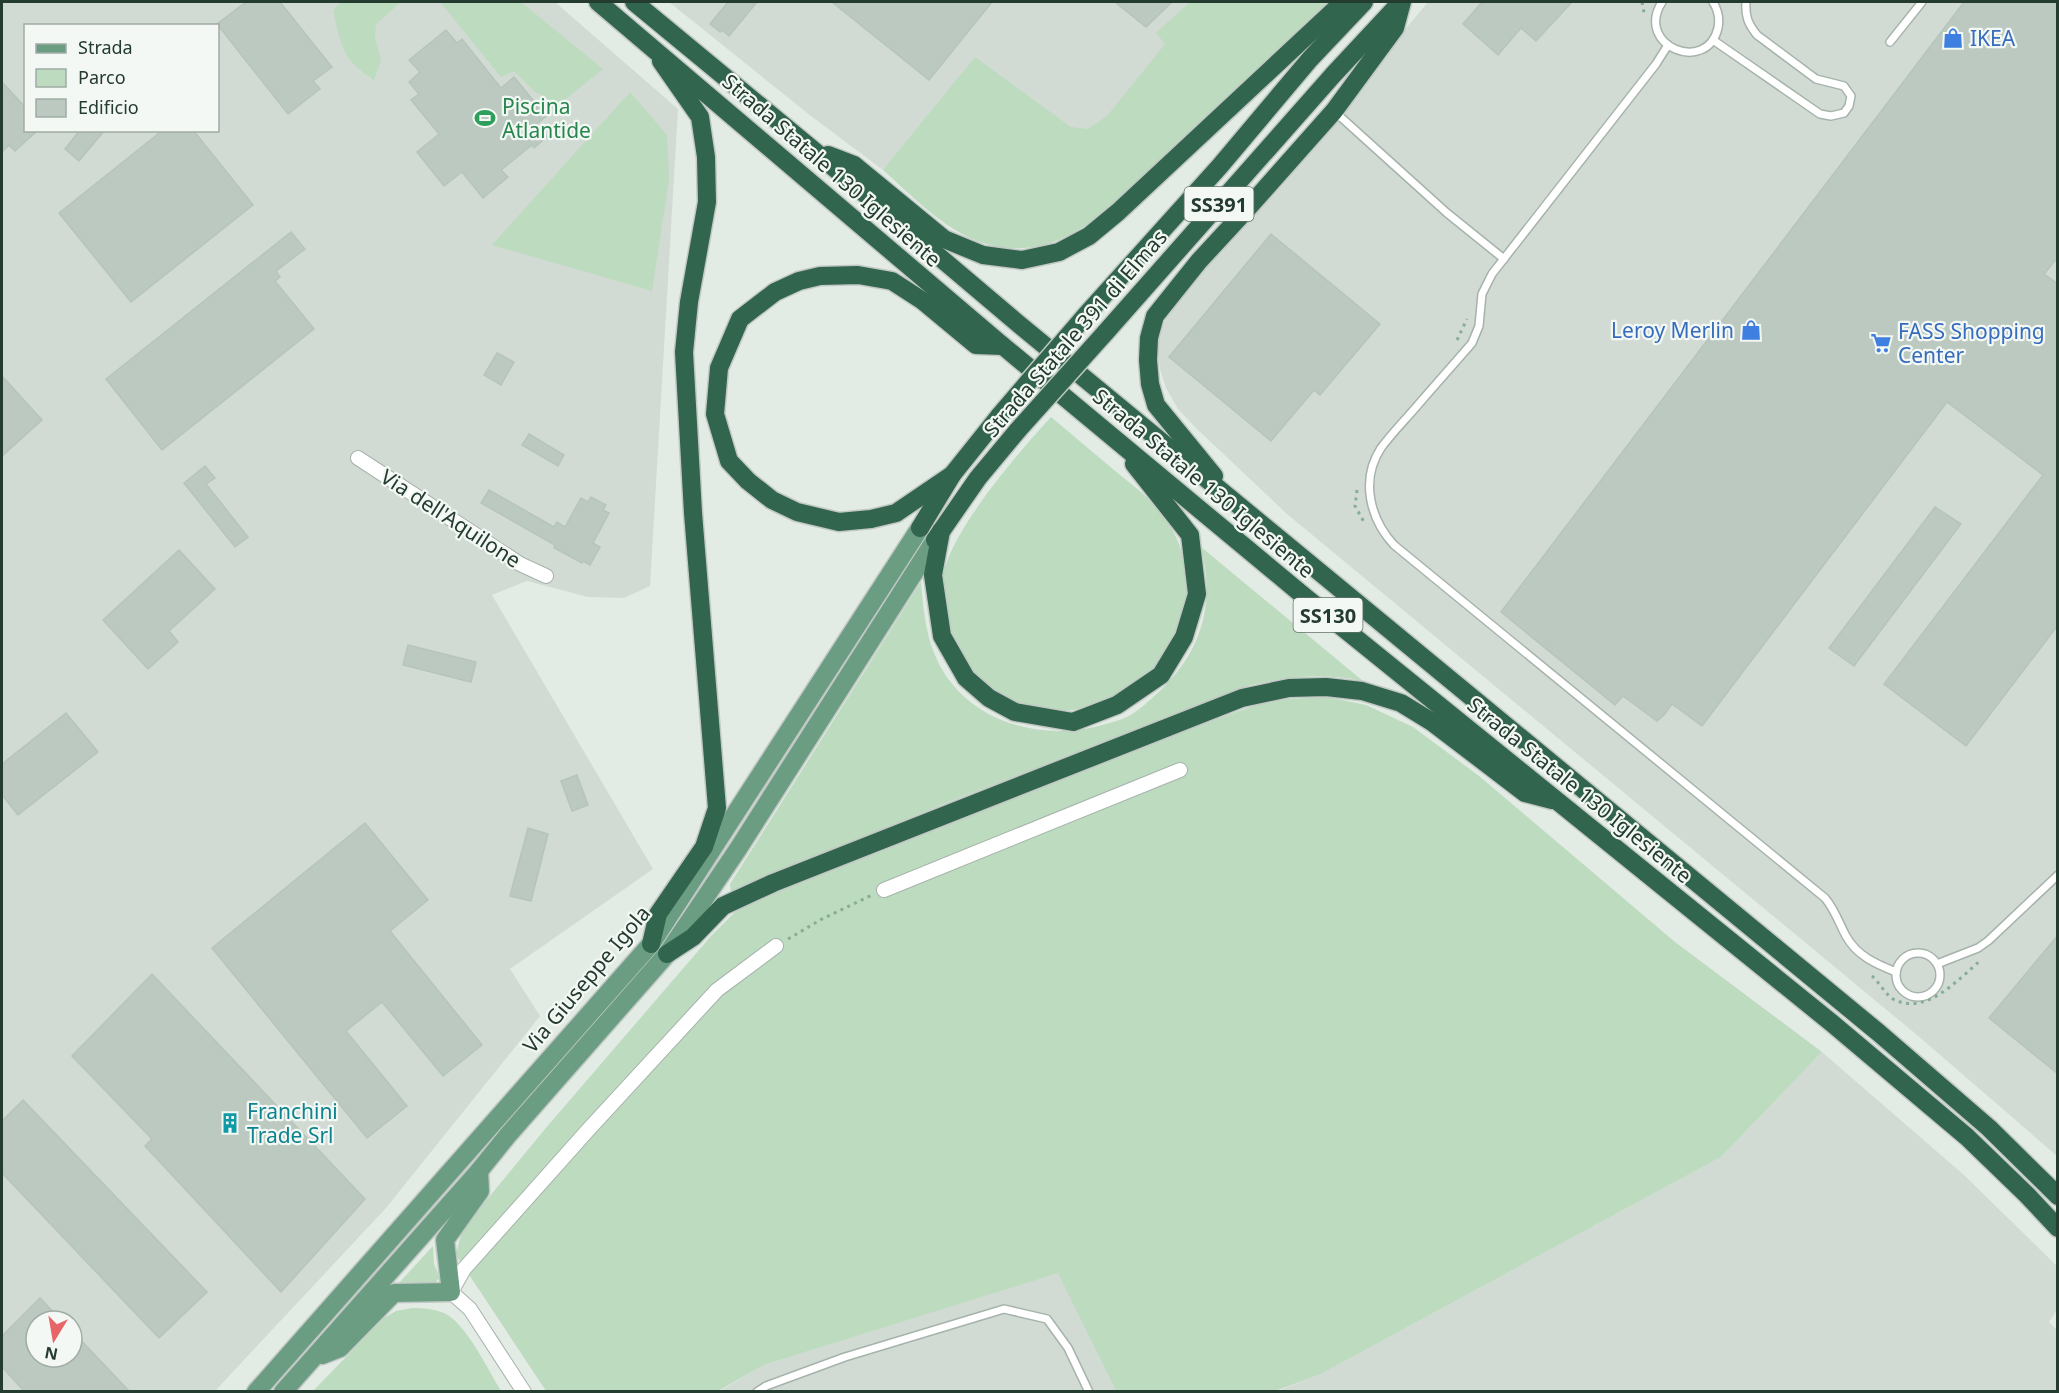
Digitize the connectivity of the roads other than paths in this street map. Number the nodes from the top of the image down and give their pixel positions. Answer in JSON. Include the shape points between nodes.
{"nodes":[{"id":1,"x":598,"y":2,"type":"edge"},
{"id":2,"x":634,"y":2,"type":"edge"},
{"id":3,"x":1343,"y":2,"type":"edge"},
{"id":4,"x":1364,"y":2,"type":"edge"},
{"id":5,"x":1402,"y":2,"type":"edge"},
{"id":6,"x":1662,"y":2,"type":"edge"},
{"id":7,"x":1713,"y":2,"type":"edge"},
{"id":8,"x":1746,"y":2,"type":"edge"},
{"id":9,"x":1922,"y":2,"type":"edge"},
{"id":10,"x":646,"y":40,"type":"junction"},
{"id":11,"x":1713,"y":40,"type":"junction"},
{"id":12,"x":1890,"y":42,"type":"dead end"},
{"id":13,"x":1668,"y":45,"type":"junction"},
{"id":14,"x":1334,"y":111,"type":"junction"},
{"id":15,"x":812,"y":148,"type":"junction"},
{"id":16,"x":1504,"y":259,"type":"junction"},
{"id":17,"x":1003,"y":346,"type":"junction"},
{"id":18,"x":1110,"y":434,"type":"junction"},
{"id":19,"x":358,"y":458,"type":"dead end"},
{"id":20,"x":952,"y":475,"type":"junction"},
{"id":21,"x":1236,"y":503,"type":"junction"},
{"id":22,"x":920,"y":528,"type":"joint"},
{"id":23,"x":938,"y":536,"type":"junction"},
{"id":24,"x":546,"y":576,"type":"dead end"},
{"id":25,"x":1180,"y":770,"type":"dead end"},
{"id":26,"x":1558,"y":802,"type":"junction"},
{"id":27,"x":2058,"y":875,"type":"edge"},
{"id":28,"x":884,"y":890,"type":"road end"},
{"id":29,"x":651,"y":944,"type":"junction"},
{"id":30,"x":776,"y":946,"type":"road end"},
{"id":31,"x":668,"y":954,"type":"junction"},
{"id":32,"x":1938,"y":964,"type":"junction"},
{"id":33,"x":1896,"y":972,"type":"junction"},
{"id":34,"x":479,"y":1171,"type":"junction"},
{"id":35,"x":2058,"y":1196,"type":"edge"},
{"id":36,"x":2058,"y":1228,"type":"edge"},
{"id":37,"x":451,"y":1292,"type":"junction"},
{"id":38,"x":314,"y":1358,"type":"junction"},
{"id":39,"x":256,"y":1392,"type":"edge"},
{"id":40,"x":283,"y":1392,"type":"edge"},
{"id":41,"x":524,"y":1392,"type":"edge"},
{"id":42,"x":757,"y":1392,"type":"edge"},
{"id":43,"x":1089,"y":1392,"type":"edge"}],
"edges":[{"from":1,"to":10,"type":"highway","name":"Strada Statale 130 Iglesiente","number":"SS130"},
{"from":2,"to":15,"type":"highway","name":"Strada Statale 130 Iglesiente","number":"SS130"},
{"from":3,"to":15,"type":"highway","via":[[1118,212],[1089,237],[1059,252],[1022,260],[983,255],[944,239],[854,165]]},
{"from":4,"to":20,"type":"highway","name":"Strada Statale 391 di Elmas","number":"SS391","bridge":true,"via":[[1085,316]]},
{"from":5,"to":14,"type":"highway","via":[[1395,28]]},
{"from":5,"to":23,"type":"highway","name":"Strada Statale 391 di Elmas","number":"SS391","bridge":true,"via":[[1018,430],[978,478]]},
{"from":6,"to":13,"type":"lane","via":[[1655,23],[1658,34]]},
{"from":7,"to":11,"type":"lane","via":[[1719,23]]},
{"from":8,"to":11,"type":"lane","via":[[1749,26],[1757,35],[1816,79],[1844,86],[1851,96],[1844,113],[1820,114]]},
{"from":9,"to":12,"type":"lane"},
{"from":10,"to":17,"type":"highway","name":"Strada Statale 130 Iglesiente","number":"SS130"},
{"from":10,"to":29,"type":"highway","via":[[700,117],[706,157],[707,202],[684,352],[717,808],[704,847],[658,914]]},
{"from":11,"to":13,"type":"lane","via":[[1693,52]]},
{"from":13,"to":16,"type":"lane"},
{"from":14,"to":16,"type":"lane"},
{"from":14,"to":21,"type":"highway","via":[[1198,261],[1155,316],[1149,338],[1150,384],[1156,405]]},
{"from":15,"to":21,"type":"highway","name":"Strada Statale 130 Iglesiente","number":"SS130"},
{"from":16,"to":33,"type":"lane","via":[[1485,285],[1477,335],[1472,343],[1377,456],[1370,490],[1379,526],[1405,555],[1825,898],[1860,954]]},
{"from":17,"to":18,"type":"highway","name":"Strada Statale 130 Iglesiente","number":"SS130"},
{"from":17,"to":20,"type":"highway","via":[[976,345],[892,281],[858,275],[820,276],[775,292],[740,319],[719,368],[715,414],[729,461],[772,500],[797,512],[839,522],[896,513]]},
{"from":18,"to":23,"type":"highway","via":[[1190,535],[1197,594],[1184,637],[1161,675],[1118,705],[1073,722],[1015,712],[989,698],[966,678],[942,636],[933,575]]},
{"from":18,"to":26,"type":"highway","name":"Strada Statale 130 Iglesiente","number":"SS130"},
{"from":19,"to":24,"type":"street","name":"Via dell'Aquilone","via":[[520,564]]},
{"from":20,"to":22,"type":"highway","name":"Strada Statale 391 di Elmas","number":"SS391"},
{"from":21,"to":35,"type":"highway","name":"Strada Statale 130 Iglesiente","number":"SS130","via":[[1879,1033],[1989,1128]]},
{"from":22,"to":29,"type":"main road","name":"Via Giuseppe Igola"},
{"from":23,"to":31,"type":"main road","name":"Via Giuseppe Igola"},
{"from":25,"to":28,"type":"street"},
{"from":26,"to":31,"type":"highway","via":[[1526,793],[1401,703],[1362,691],[1289,688],[1242,698],[773,884],[723,906],[693,937]]},
{"from":26,"to":36,"type":"highway","name":"Strada Statale 130 Iglesiente","number":"SS130","via":[[1967,1137]]},
{"from":27,"to":32,"type":"lane","via":[[1988,941]]},
{"from":29,"to":39,"type":"main road","name":"Via Giuseppe Igola"},
{"from":30,"to":37,"type":"street","via":[[717,990],[464,1269]]},
{"from":31,"to":34,"type":"main road","name":"Via Giuseppe Igola"},
{"from":32,"to":33,"type":"lane","via":[[1932,957],[1914,953],[1899,963]]},
{"from":32,"to":33,"type":"lane","via":[[1939,982],[1927,995],[1918,997],[1901,989]]},
{"from":34,"to":37,"type":"main road","via":[[480,1191],[446,1240]]},
{"from":34,"to":38,"type":"main road","name":"Via Giuseppe Igola"},
{"from":37,"to":38,"type":"main road","via":[[394,1293],[340,1348]]},
{"from":37,"to":41,"type":"street","via":[[470,1309]]},
{"from":38,"to":40,"type":"main road","name":"Via Giuseppe Igola"},
{"from":42,"to":43,"type":"lane","via":[[845,1357],[1004,1309],[1047,1319],[1068,1348]]}]}
